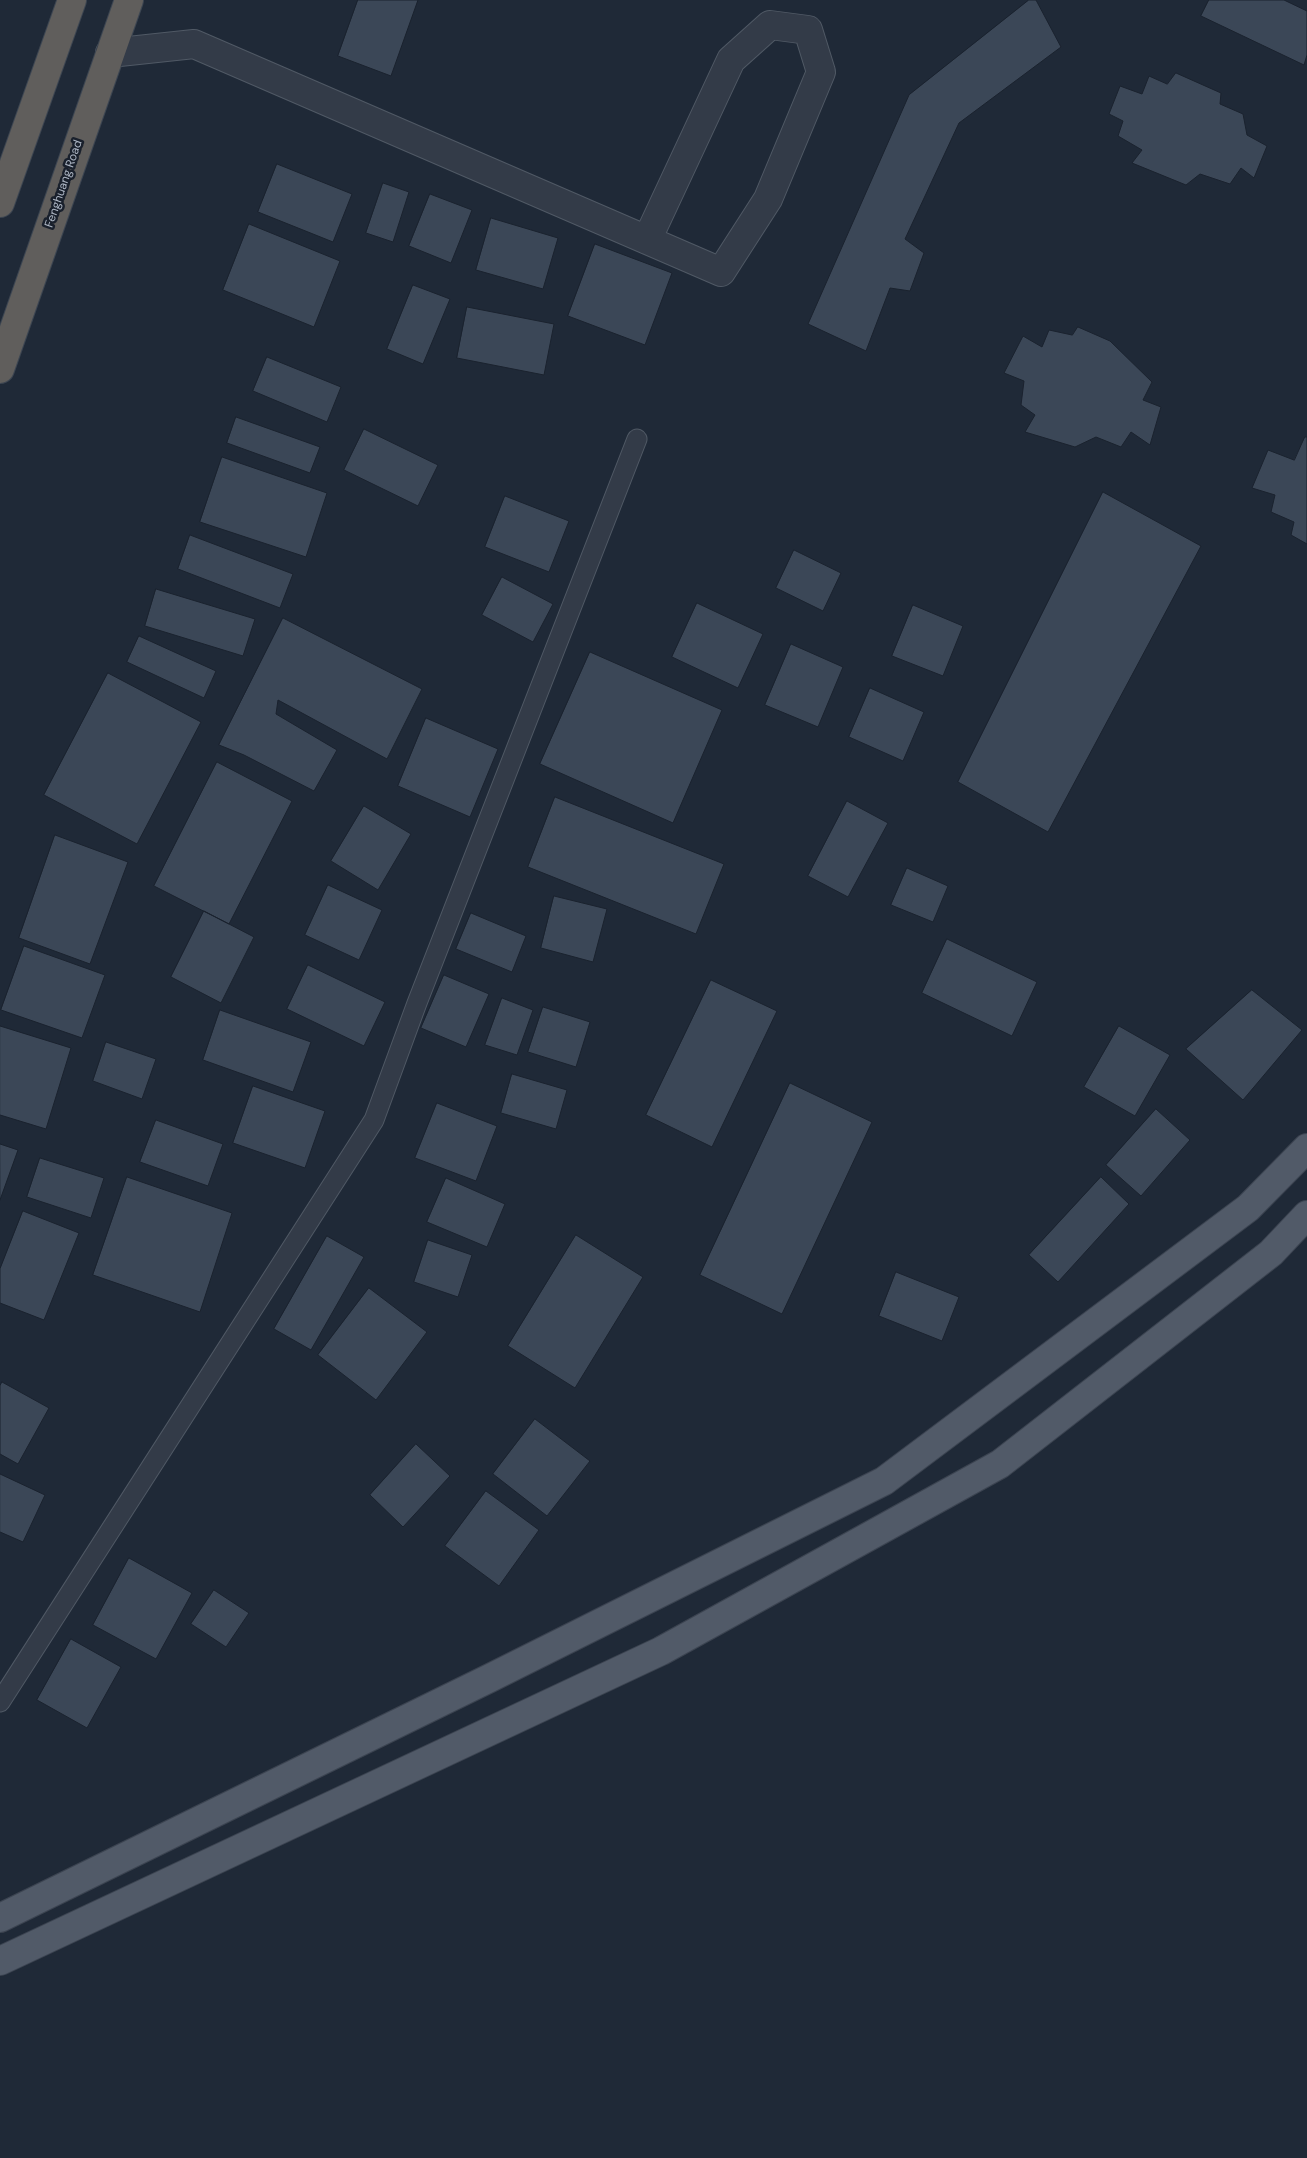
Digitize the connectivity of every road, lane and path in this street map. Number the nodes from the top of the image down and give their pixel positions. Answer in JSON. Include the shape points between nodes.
{"nodes":[{"id":1,"x":72,"y":0,"type":"edge"},
{"id":2,"x":129,"y":0,"type":"edge"},
{"id":3,"x":110,"y":53,"type":"junction"},
{"id":4,"x":0,"y":202,"type":"edge"},
{"id":5,"x":647,"y":240,"type":"junction"},
{"id":6,"x":0,"y":369,"type":"edge"},
{"id":7,"x":637,"y":439,"type":"dead end"},
{"id":8,"x":1307,"y":1148,"type":"edge"},
{"id":9,"x":1307,"y":1215,"type":"edge"},
{"id":10,"x":0,"y":1702,"type":"edge"},
{"id":11,"x":0,"y":1918,"type":"edge"},
{"id":12,"x":0,"y":1961,"type":"edge"}],
"edges":[{"from":1,"to":4,"type":"highway"},
{"from":2,"to":3,"type":"highway","name":"Fenghuang Road"},
{"from":3,"to":5,"type":"street","via":[[194,44]]},
{"from":3,"to":6,"type":"highway","name":"Fenghuang Road"},
{"from":5,"to":5,"type":"street","via":[[721,272],[768,199],[821,72],[808,30],[770,25],[731,60]]},
{"from":7,"to":10,"type":"lane","via":[[374,1120]]},
{"from":8,"to":11,"type":"main road","via":[[1248,1208],[884,1481]]},
{"from":9,"to":12,"type":"main road","via":[[1270,1253],[1000,1464],[661,1651]]}]}
